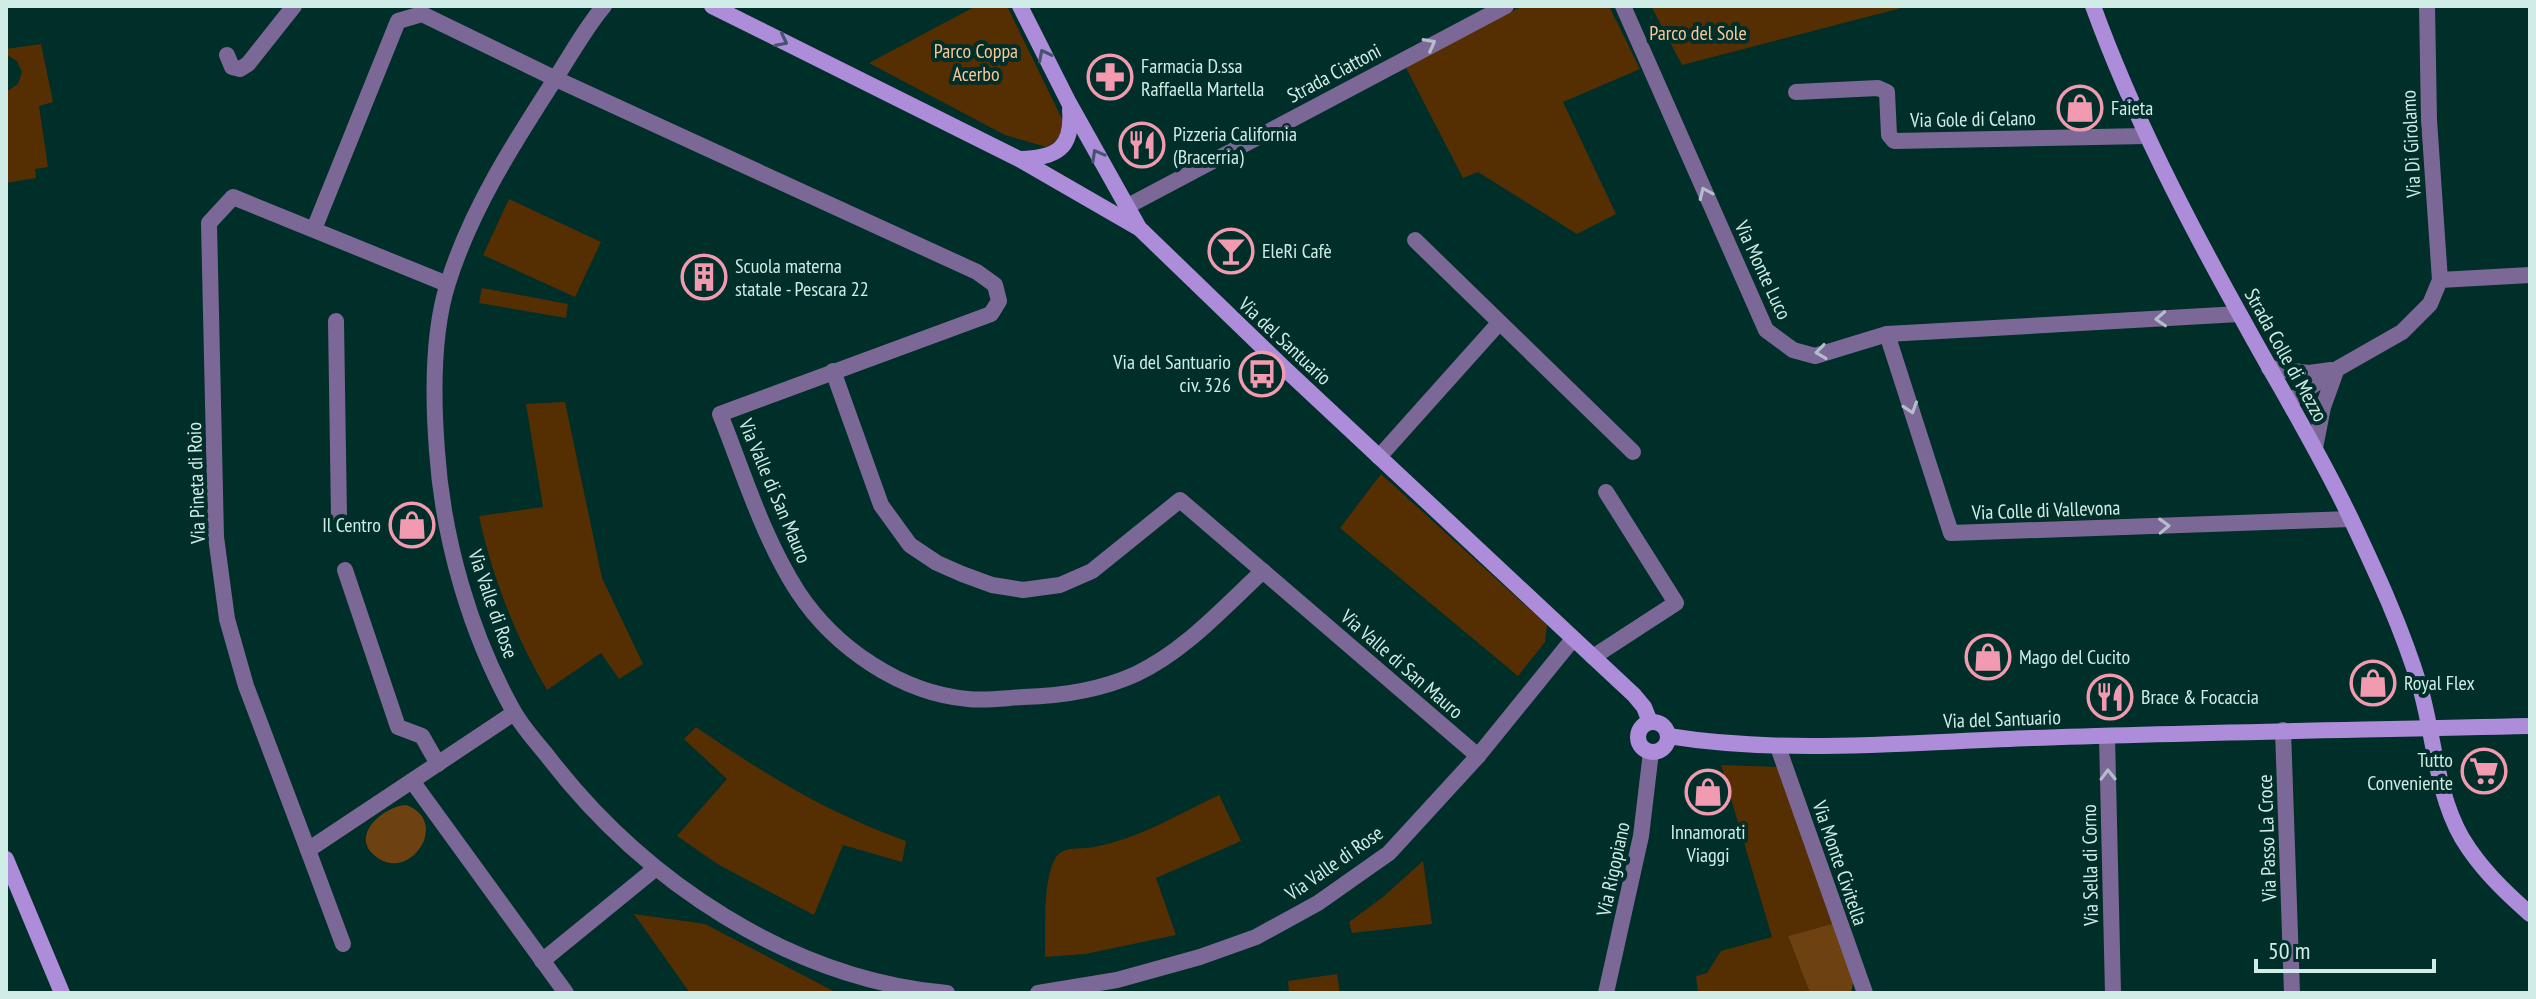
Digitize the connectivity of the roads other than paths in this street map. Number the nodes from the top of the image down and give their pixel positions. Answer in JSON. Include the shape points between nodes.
{"nodes":[{"id":1,"x":294,"y":6,"type":"edge"},
{"id":2,"x":712,"y":6,"type":"edge"},
{"id":3,"x":1020,"y":6,"type":"edge"},
{"id":4,"x":1506,"y":6,"type":"edge"},
{"id":5,"x":1623,"y":6,"type":"edge"},
{"id":6,"x":2093,"y":6,"type":"edge"},
{"id":7,"x":2427,"y":6,"type":"edge"},
{"id":8,"x":601,"y":8,"type":"edge"},
{"id":9,"x":227,"y":55,"type":"dead end"},
{"id":10,"x":556,"y":79,"type":"junction"},
{"id":11,"x":1796,"y":92,"type":"dead end"},
{"id":12,"x":1069,"y":103,"type":"junction"},
{"id":13,"x":2146,"y":136,"type":"junction"},
{"id":14,"x":1019,"y":159,"type":"junction"},
{"id":15,"x":1104,"y":208,"type":"junction"},
{"id":16,"x":1134,"y":214,"type":"junction"},
{"id":17,"x":314,"y":229,"type":"junction"},
{"id":18,"x":1415,"y":240,"type":"dead end"},
{"id":19,"x":2530,"y":275,"type":"edge"},
{"id":20,"x":2440,"y":280,"type":"junction"},
{"id":21,"x":447,"y":284,"type":"junction"},
{"id":22,"x":2239,"y":314,"type":"junction"},
{"id":23,"x":336,"y":321,"type":"dead end"},
{"id":24,"x":1499,"y":323,"type":"junction"},
{"id":25,"x":1887,"y":334,"type":"junction"},
{"id":26,"x":2269,"y":368,"type":"junction"},
{"id":27,"x":2337,"y":369,"type":"junction"},
{"id":28,"x":833,"y":371,"type":"junction"},
{"id":29,"x":2289,"y":402,"type":"junction"},
{"id":30,"x":2315,"y":448,"type":"junction"},
{"id":31,"x":1633,"y":452,"type":"dead end"},
{"id":32,"x":1379,"y":457,"type":"junction"},
{"id":33,"x":1606,"y":492,"type":"dead end"},
{"id":34,"x":339,"y":517,"type":"dead end"},
{"id":35,"x":2351,"y":519,"type":"junction"},
{"id":36,"x":345,"y":570,"type":"dead end"},
{"id":37,"x":1263,"y":571,"type":"junction"},
{"id":38,"x":1573,"y":639,"type":"junction"},
{"id":39,"x":1593,"y":657,"type":"junction"},
{"id":40,"x":514,"y":713,"type":"junction"},
{"id":41,"x":1650,"y":722,"type":"junction"},
{"id":42,"x":2530,"y":726,"type":"edge"},
{"id":43,"x":2283,"y":730,"type":"junction"},
{"id":44,"x":2429,"y":730,"type":"junction"},
{"id":45,"x":1668,"y":736,"type":"junction"},
{"id":46,"x":2107,"y":736,"type":"junction"},
{"id":47,"x":1778,"y":747,"type":"junction"},
{"id":48,"x":1651,"y":752,"type":"junction"},
{"id":49,"x":1478,"y":756,"type":"junction"},
{"id":50,"x":438,"y":764,"type":"junction"},
{"id":51,"x":412,"y":781,"type":"junction"},
{"id":52,"x":308,"y":850,"type":"junction"},
{"id":53,"x":6,"y":859,"type":"edge"},
{"id":54,"x":656,"y":868,"type":"junction"},
{"id":55,"x":2530,"y":914,"type":"edge"},
{"id":56,"x":343,"y":944,"type":"dead end"},
{"id":57,"x":542,"y":961,"type":"junction"},
{"id":58,"x":911,"y":991,"type":"edge"},
{"id":59,"x":62,"y":993,"type":"edge"},
{"id":60,"x":566,"y":993,"type":"edge"},
{"id":61,"x":947,"y":993,"type":"edge"},
{"id":62,"x":1038,"y":993,"type":"edge"},
{"id":63,"x":1606,"y":993,"type":"edge"},
{"id":64,"x":1865,"y":993,"type":"edge"},
{"id":65,"x":2113,"y":993,"type":"edge"},
{"id":66,"x":2292,"y":993,"type":"edge"}],
"edges":[{"from":1,"to":9,"type":"street","via":[[248,64],[232,67]]},
{"from":2,"to":14,"type":"street","one_way":true},
{"from":12,"to":3,"type":"street","name":"Via del Santuario","one_way":true},
{"from":16,"to":4,"type":"street","name":"Strada Ciattoni","one_way":true},
{"from":25,"to":5,"type":"street","name":"Via Monte Luco","one_way":true,"via":[[1815,356],[1793,350],[1766,330]]},
{"from":6,"to":13,"type":"street","name":"Strada Colle di Mezzo"},
{"from":7,"to":20,"type":"street","name":"Via Di Girolamo"},
{"from":8,"to":10,"type":"street","name":"Via Valle di Rose"},
{"from":10,"to":17,"type":"street","via":[[422,14],[398,21]]},
{"from":10,"to":21,"type":"street","name":"Via Valle di Rose","via":[[495,177]]},
{"from":10,"to":28,"type":"street","name":"Via Valle di San Mauro","via":[[995,285],[999,301],[991,314]]},
{"from":11,"to":13,"type":"street","name":"Via Gole di Celano","via":[[1887,92],[1889,135],[1894,141]]},
{"from":12,"to":14,"type":"street","via":[[1071,132],[1061,147],[1050,156]]},
{"from":16,"to":12,"type":"street","name":"Via del Santuario","one_way":true},
{"from":13,"to":22,"type":"street","name":"Strada Colle di Mezzo"},
{"from":14,"to":15,"type":"street"},
{"from":15,"to":16,"type":"street"},
{"from":15,"to":16,"type":"street"},
{"from":16,"to":32,"type":"street","name":"Via del Santuario"},
{"from":17,"to":21,"type":"street","name":"Via Pineta di Roio"},
{"from":17,"to":52,"type":"street","name":"Via Pineta di Roio","via":[[233,197],[209,223],[216,537],[227,619],[246,686]]},
{"from":18,"to":24,"type":"street"},
{"from":19,"to":20,"type":"street"},
{"from":20,"to":27,"type":"street","via":[[2430,304],[2402,332]]},
{"from":21,"to":40,"type":"street","name":"Via Valle di Rose","via":[[436,373],[440,489],[474,623]]},
{"from":22,"to":25,"type":"street","name":"Via Monte Luco","one_way":true},
{"from":22,"to":26,"type":"street","name":"Strada Colle di Mezzo"},
{"from":23,"to":34,"type":"street"},
{"from":24,"to":31,"type":"street"},
{"from":24,"to":32,"type":"street"},
{"from":25,"to":35,"type":"street","name":"Via Colle di Vallevona","one_way":true,"via":[[1951,533]]},
{"from":26,"to":27,"type":"street","via":[[2309,373]]},
{"from":26,"to":29,"type":"street","name":"Strada Colle di Mezzo"},
{"from":27,"to":29,"type":"street"},
{"from":27,"to":30,"type":"street"},
{"from":28,"to":37,"type":"street","name":"Via Valle di San Mauro","via":[[881,505],[910,545],[950,569],[1023,590],[1060,585],[1092,571],[1180,500]]},
{"from":28,"to":37,"type":"street","name":"Via Valle di San Mauro","via":[[720,414],[776,556],[800,595],[830,631],[898,680],[969,699],[1086,691],[1136,674],[1177,649]]},
{"from":29,"to":30,"type":"street","name":"Strada Colle di Mezzo"},
{"from":30,"to":35,"type":"street","name":"Strada Colle di Mezzo"},
{"from":32,"to":38,"type":"street","name":"Via del Santuario"},
{"from":33,"to":39,"type":"street","via":[[1676,603]]},
{"from":35,"to":44,"type":"street","name":"Strada Colle di Mezzo","via":[[2401,628]]},
{"from":36,"to":50,"type":"street","via":[[398,727],[422,736]]},
{"from":37,"to":49,"type":"street","name":"Via Valle di San Mauro"},
{"from":38,"to":39,"type":"street","name":"Via del Santuario"},
{"from":38,"to":49,"type":"street","name":"Via Valle di Rose"},
{"from":39,"to":41,"type":"street","name":"Via del Santuario","via":[[1634,695]]},
{"from":40,"to":50,"type":"street"},
{"from":40,"to":54,"type":"street","name":"Via Valle di Rose","via":[[604,823]]},
{"from":41,"to":45,"type":"street","via":[[1664,727]]},
{"from":41,"to":48,"type":"street","via":[[1638,735]]},
{"from":42,"to":44,"type":"street","name":"Via del Santuario"},
{"from":43,"to":44,"type":"street","name":"Via del Santuario"},
{"from":43,"to":46,"type":"street","name":"Via del Santuario"},
{"from":43,"to":66,"type":"street","name":"Via Passo La Croce"},
{"from":44,"to":55,"type":"street","name":"Strada Colle di Mezzo","via":[[2461,836],[2485,870]]},
{"from":45,"to":47,"type":"street","name":"Via del Santuario"},
{"from":45,"to":48,"type":"street","via":[[1665,746]]},
{"from":46,"to":47,"type":"street","name":"Via del Santuario"},
{"from":65,"to":46,"type":"street","name":"Via Sella di Corno","one_way":true},
{"from":47,"to":64,"type":"street","name":"Via Monte Civitella"},
{"from":48,"to":63,"type":"street","name":"Via Rigopiano","via":[[1641,836]]},
{"from":49,"to":62,"type":"street","name":"Via Valle di Rose","via":[[1389,853],[1318,903],[1256,937],[1159,970]]},
{"from":50,"to":51,"type":"street"},
{"from":51,"to":52,"type":"street"},
{"from":51,"to":57,"type":"street"},
{"from":52,"to":56,"type":"street","name":"Via Pineta di Roio"},
{"from":53,"to":59,"type":"street"},
{"from":54,"to":57,"type":"street"},
{"from":54,"to":58,"type":"street","name":"Via Valle di Rose","via":[[746,929],[866,979]]},
{"from":57,"to":60,"type":"street"},
{"from":58,"to":61,"type":"street","name":"Via Valle di Rose"}]}
